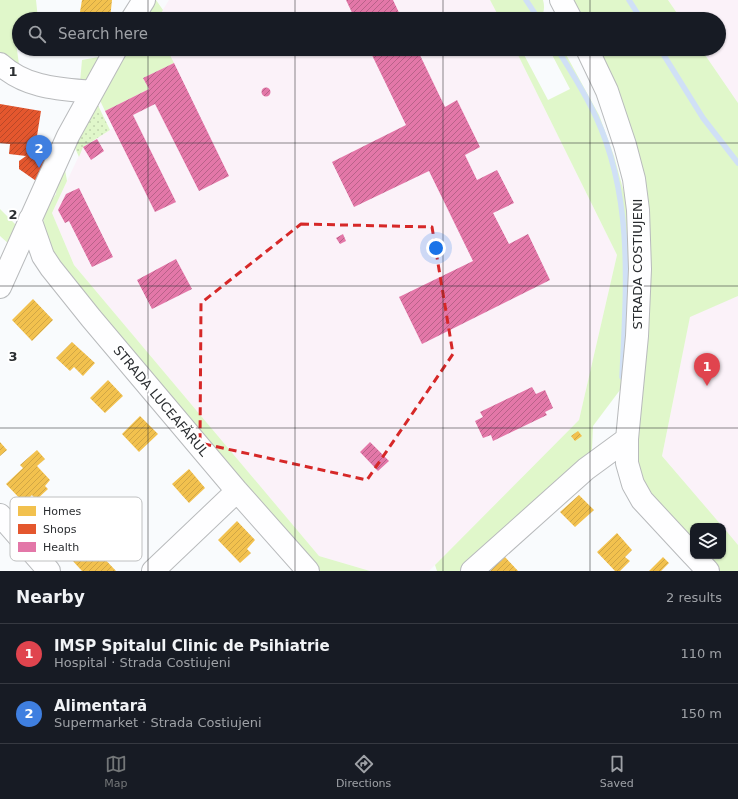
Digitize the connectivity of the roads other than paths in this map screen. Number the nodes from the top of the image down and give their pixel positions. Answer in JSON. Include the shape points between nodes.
{"nodes":[{"id":1,"x":144,"y":0,"type":"edge"},
{"id":2,"x":561,"y":0,"type":"edge"},
{"id":3,"x":136,"y":12,"type":"edge"},
{"id":4,"x":567,"y":12,"type":"edge"},
{"id":5,"x":112,"y":56,"type":"edge"},
{"id":6,"x":590,"y":56,"type":"edge"},
{"id":7,"x":0,"y":64,"type":"edge"},
{"id":8,"x":92,"y":92,"type":"junction"},
{"id":9,"x":30,"y":219,"type":"junction"},
{"id":10,"x":0,"y":287,"type":"edge"},
{"id":11,"x":627,"y":439,"type":"junction"},
{"id":12,"x":237,"y":491,"type":"junction"},
{"id":13,"x":0,"y":515,"type":"edge"},
{"id":14,"x":10,"y":526,"type":"edge"},
{"id":15,"x":690,"y":551,"type":"edge"},
{"id":16,"x":698,"y":559,"type":"edge"},
{"id":17,"x":40,"y":561,"type":"edge"},
{"id":18,"x":49,"y":571,"type":"edge"},
{"id":19,"x":153,"y":571,"type":"edge"},
{"id":20,"x":308,"y":571,"type":"edge"},
{"id":21,"x":472,"y":571,"type":"edge"},
{"id":22,"x":708,"y":571,"type":"edge"}],
"edges":[{"from":1,"to":3,"type":"street"},
{"from":2,"to":4,"type":"street"},
{"from":5,"to":8,"type":"street"},
{"from":6,"to":11,"type":"street","name":"STRADA COSTIUJENI","via":[[607,91],[632,168],[638,204],[638,336]]},
{"from":7,"to":8,"type":"street","via":[[10,74],[30,83],[60,90]]},
{"from":8,"to":9,"type":"street","via":[[68,136]]},
{"from":9,"to":10,"type":"street"},
{"from":9,"to":12,"type":"street","name":"STRADA LUCEAFĂRUL","via":[[43,256],[51,268]]},
{"from":11,"to":15,"type":"street","name":"STRADA COSTIUJENI","via":[[627,464],[633,484],[642,500]]},
{"from":11,"to":21,"type":"street","via":[[586,469]]},
{"from":12,"to":19,"type":"street"},
{"from":12,"to":20,"type":"street","name":"STRADA LUCEAFĂRUL"},
{"from":13,"to":14,"type":"street"},
{"from":16,"to":22,"type":"street","name":"STRADA COSTIUJENI"},
{"from":17,"to":18,"type":"street"}]}
